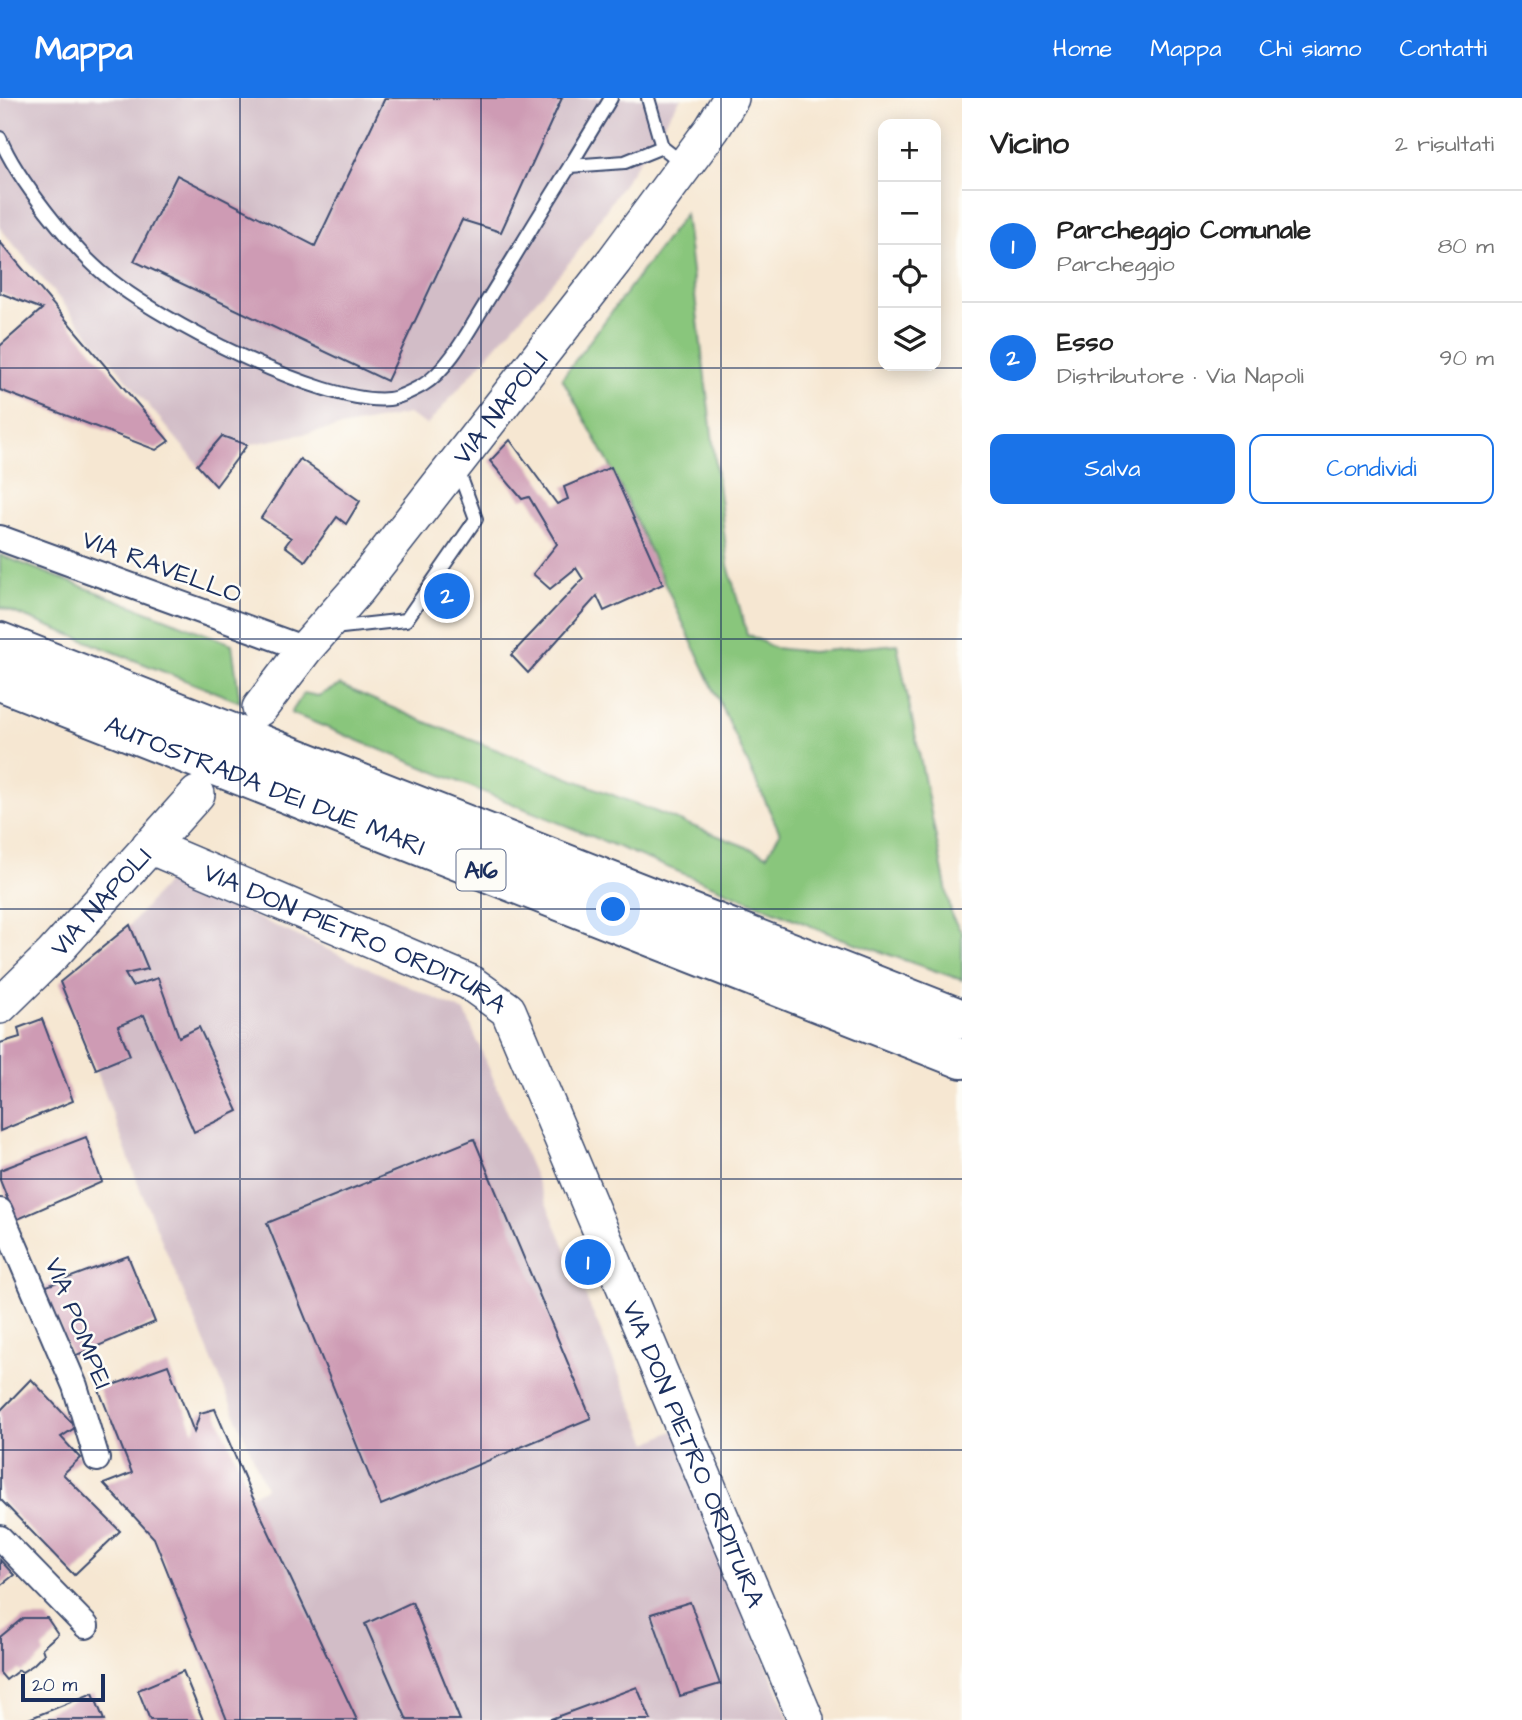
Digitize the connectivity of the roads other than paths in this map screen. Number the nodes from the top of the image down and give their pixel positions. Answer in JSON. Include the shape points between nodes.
{"nodes":[{"id":1,"x":611,"y":98,"type":"edge"},
{"id":2,"x":648,"y":98,"type":"edge"},
{"id":3,"x":731,"y":98,"type":"edge"},
{"id":4,"x":0,"y":138,"type":"edge"},
{"id":5,"x":673,"y":156,"type":"junction"},
{"id":6,"x":570,"y":166,"type":"junction"},
{"id":7,"x":456,"y":463,"type":"junction"},
{"id":8,"x":0,"y":538,"type":"edge"},
{"id":9,"x":313,"y":639,"type":"junction"},
{"id":10,"x":0,"y":642,"type":"edge"},
{"id":11,"x":0,"y":681,"type":"edge"},
{"id":12,"x":260,"y":708,"type":"dead end"},
{"id":13,"x":197,"y":794,"type":"dead end"},
{"id":14,"x":149,"y":846,"type":"junction"},
{"id":15,"x":0,"y":1006,"type":"edge"},
{"id":16,"x":962,"y":1019,"type":"edge"},
{"id":17,"x":962,"y":1059,"type":"edge"},
{"id":18,"x":0,"y":1211,"type":"edge"},
{"id":19,"x":97,"y":1459,"type":"dead end"},
{"id":20,"x":0,"y":1538,"type":"edge"},
{"id":21,"x":86,"y":1626,"type":"dead end"},
{"id":22,"x":806,"y":1720,"type":"edge"}],
"edges":[{"from":1,"to":6,"type":"lane"},
{"from":2,"to":5,"type":"lane"},
{"from":3,"to":5,"type":"main road","name":"VIA NAPOLI"},
{"from":4,"to":6,"type":"lane","via":[[48,213],[105,276],[160,313],[260,363],[359,398],[391,399],[425,384],[457,349]]},
{"from":5,"to":6,"type":"lane"},
{"from":5,"to":7,"type":"main road","name":"VIA NAPOLI"},
{"from":7,"to":9,"type":"main road","name":"VIA NAPOLI"},
{"from":7,"to":9,"type":"lane","via":[[475,519],[406,620]]},
{"from":8,"to":9,"type":"street","name":"VIA RAVELLO"},
{"from":9,"to":12,"type":"main road","name":"VIA NAPOLI"},
{"from":10,"to":16,"type":"highway","name":"AUTOSTRADA DEI DUE MARI","number":"A16"},
{"from":11,"to":17,"type":"highway","name":"AUTOSTRADA DEI DUE MARI","number":"A16"},
{"from":13,"to":14,"type":"main road","name":"VIA NAPOLI"},
{"from":14,"to":15,"type":"main road","name":"VIA NAPOLI"},
{"from":14,"to":22,"type":"main road","name":"VIA DON PIETRO ORDITURA","via":[[469,982],[508,1010]]},
{"from":18,"to":19,"type":"street","name":"VIA POMPEI","via":[[75,1386]]},
{"from":20,"to":21,"type":"street"}]}
